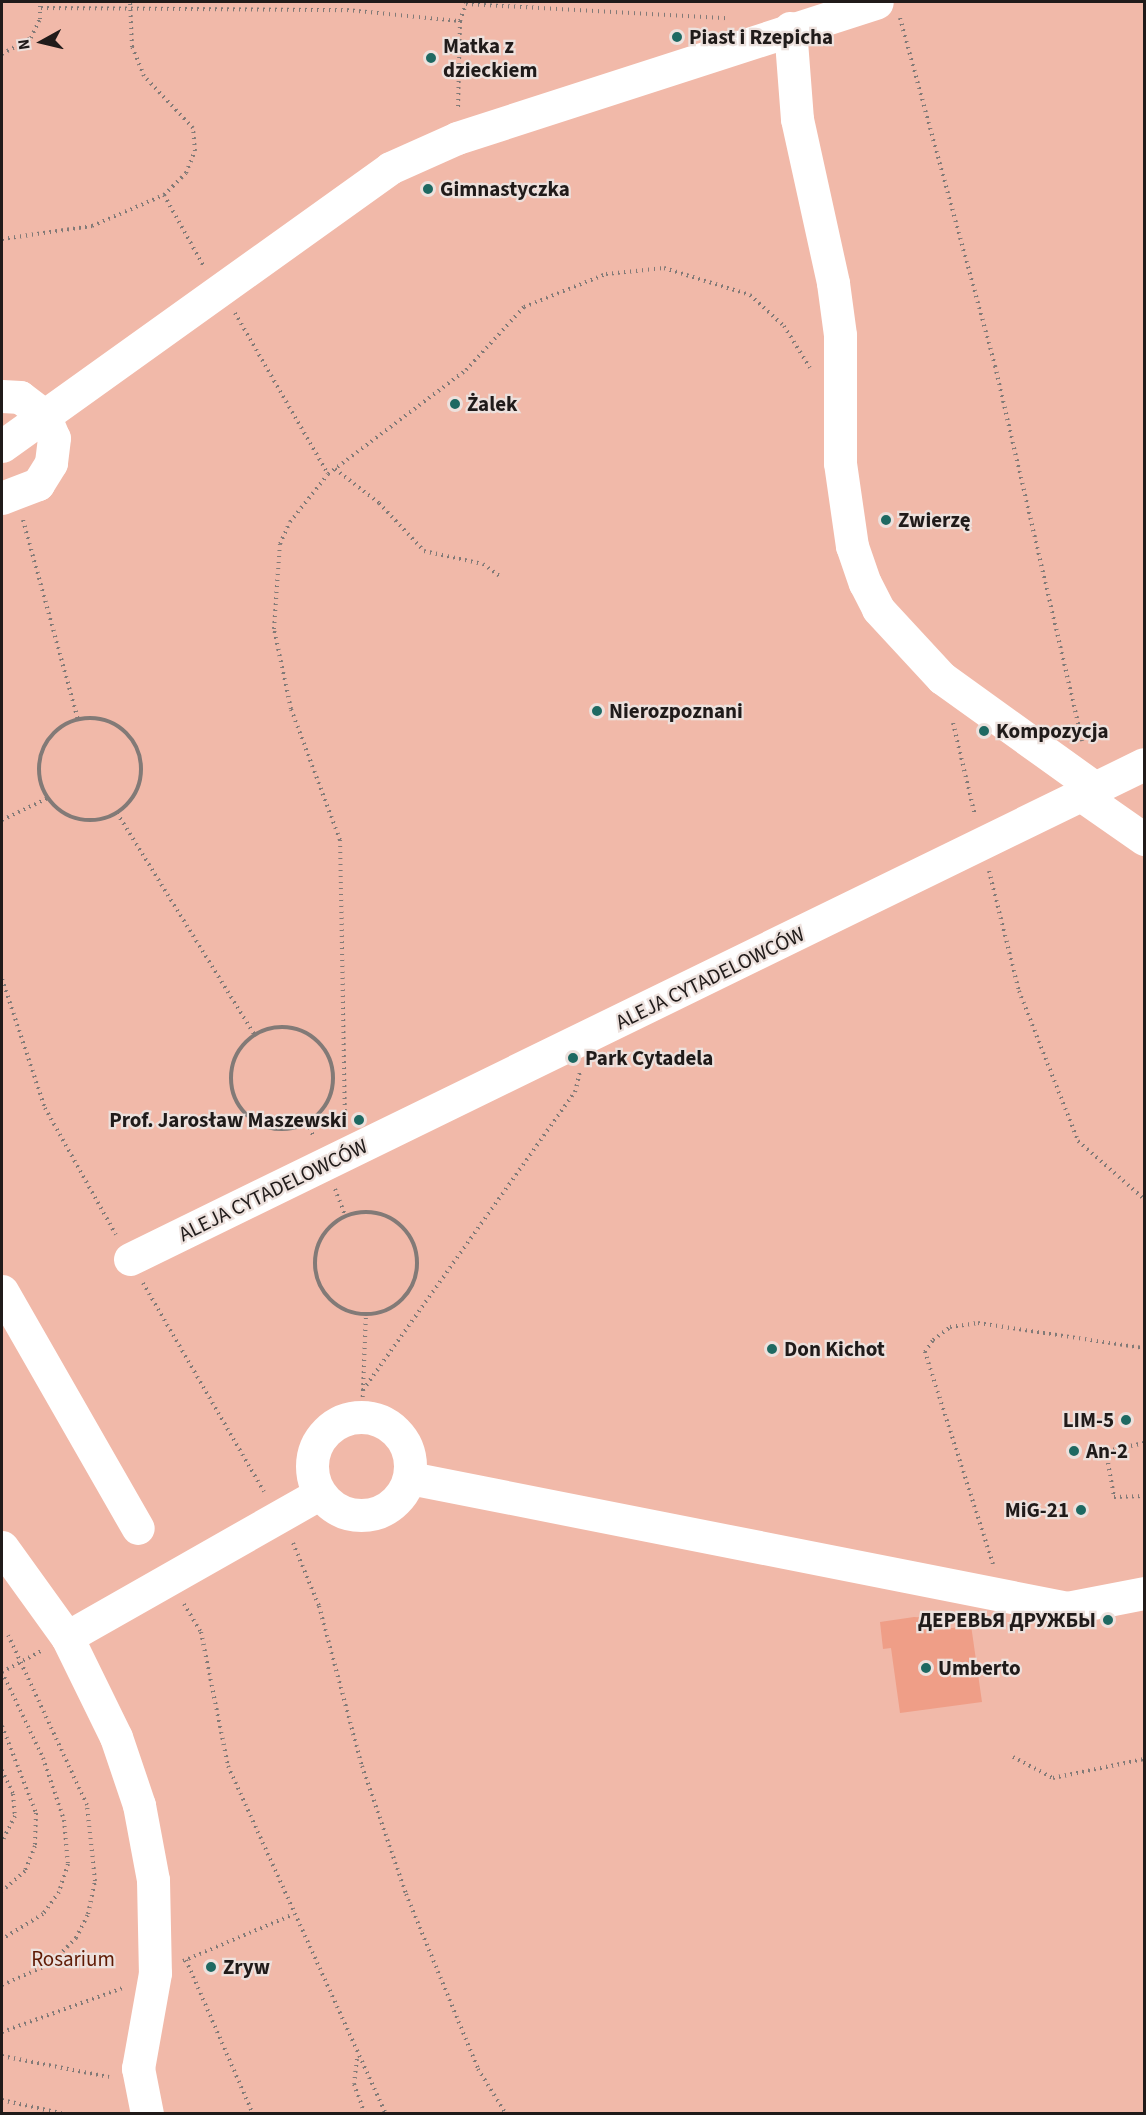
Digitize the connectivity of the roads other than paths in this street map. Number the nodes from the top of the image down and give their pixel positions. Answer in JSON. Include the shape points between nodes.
{"nodes":[{"id":1,"x":888,"y":7,"type":"edge"},
{"id":2,"x":790,"y":28,"type":"junction"},
{"id":3,"x":2,"y":396,"type":"edge"},
{"id":4,"x":44,"y":415,"type":"junction"},
{"id":5,"x":2,"y":446,"type":"edge"},
{"id":6,"x":9,"y":497,"type":"edge"},
{"id":7,"x":1144,"y":764,"type":"edge"},
{"id":8,"x":1088,"y":791,"type":"junction"},
{"id":9,"x":1144,"y":839,"type":"edge"},
{"id":10,"x":130,"y":1259,"type":"dead end"},
{"id":11,"x":2,"y":1290,"type":"edge"},
{"id":12,"x":410,"y":1478,"type":"junction"},
{"id":13,"x":320,"y":1494,"type":"junction"},
{"id":14,"x":138,"y":1528,"type":"dead end"},
{"id":15,"x":2,"y":1547,"type":"edge"},
{"id":16,"x":1144,"y":1593,"type":"edge"},
{"id":17,"x":67,"y":1637,"type":"junction"},
{"id":18,"x":147,"y":2114,"type":"edge"}],
"edges":[{"from":1,"to":2,"type":"street"},
{"from":2,"to":4,"type":"street","via":[[457,138],[390,168]]},
{"from":2,"to":8,"type":"street","via":[[797,119],[833,283],[841,393],[840,463],[852,546],[865,583],[878,609],[942,678]]},
{"from":3,"to":4,"type":"street","via":[[20,397]]},
{"from":4,"to":5,"type":"street"},
{"from":4,"to":6,"type":"street","via":[[54,438],[51,463],[38,484]]},
{"from":7,"to":8,"type":"street","name":"ALEJA CYTADELOWCÓW"},
{"from":8,"to":9,"type":"street"},
{"from":8,"to":10,"type":"street","name":"ALEJA CYTADELOWCÓW"},
{"from":11,"to":14,"type":"street"},
{"from":12,"to":13,"type":"street","via":[[395,1503],[370,1516],[341,1512]]},
{"from":12,"to":13,"type":"street","via":[[409,1449],[391,1425],[363,1403],[317,1442],[311,1468]]},
{"from":12,"to":16,"type":"street","via":[[1066,1608]]},
{"from":13,"to":17,"type":"street"},
{"from":15,"to":17,"type":"street"},
{"from":17,"to":18,"type":"street","via":[[116,1737],[139,1805],[153,1880],[155,1974],[140,2077]]}]}
